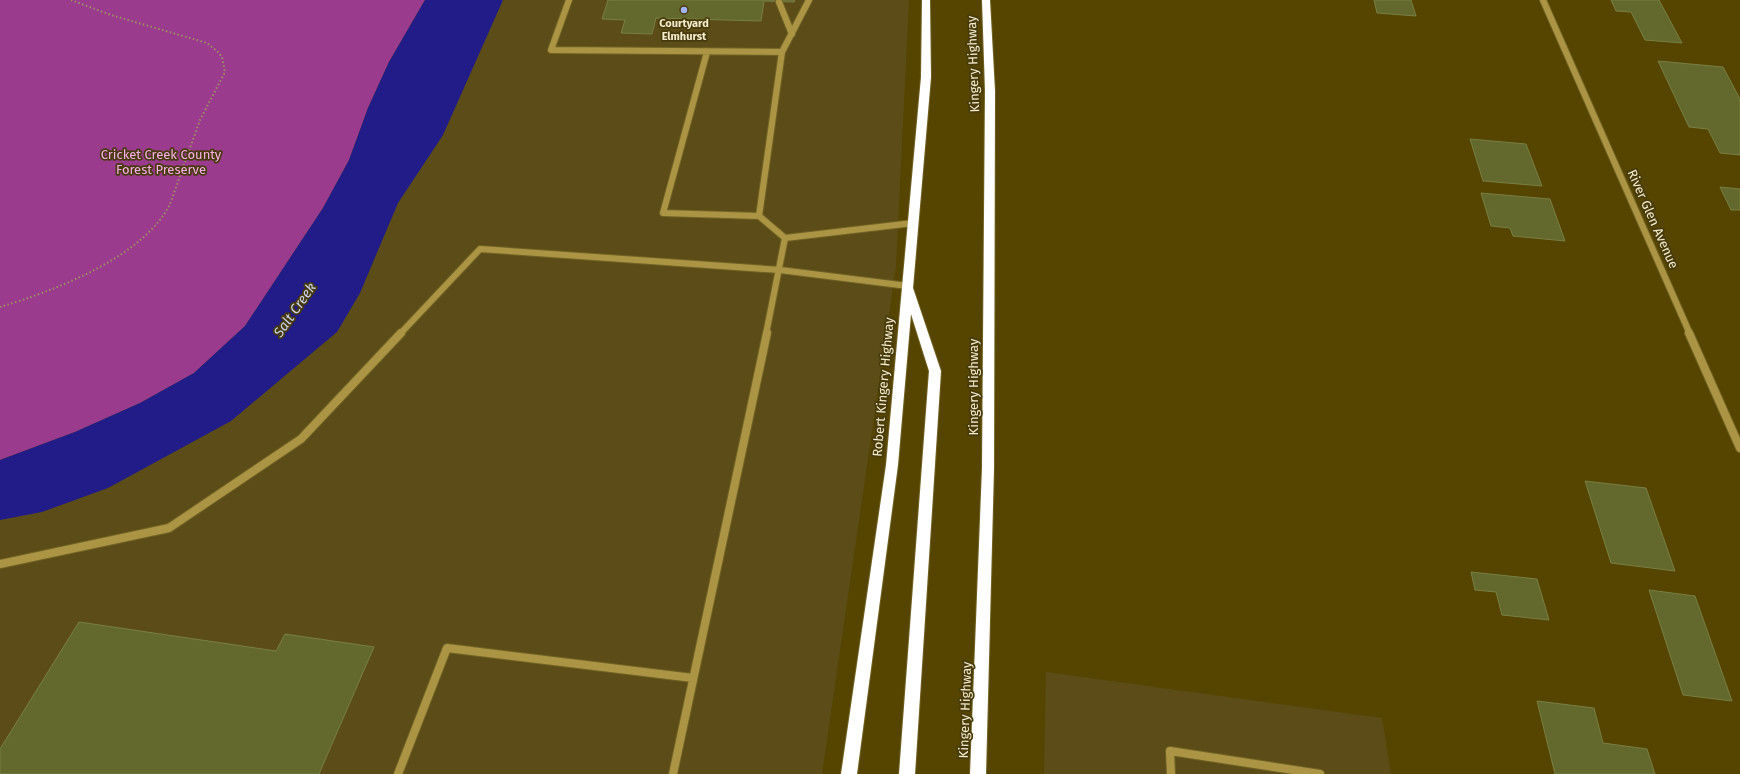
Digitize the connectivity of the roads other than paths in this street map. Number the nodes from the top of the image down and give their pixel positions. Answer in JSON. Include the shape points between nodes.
{"nodes":[{"id":1,"x":569,"y":0,"type":"edge"},
{"id":2,"x":809,"y":0,"type":"edge"},
{"id":3,"x":926,"y":0,"type":"edge"},
{"id":4,"x":986,"y":0,"type":"edge"},
{"id":5,"x":1543,"y":0,"type":"edge"},
{"id":6,"x":779,"y":2,"type":"dead end"},
{"id":7,"x":792,"y":34,"type":"junction"},
{"id":8,"x":707,"y":52,"type":"junction"},
{"id":9,"x":782,"y":52,"type":"junction"},
{"id":10,"x":759,"y":216,"type":"junction"},
{"id":11,"x":913,"y":223,"type":"junction"},
{"id":12,"x":785,"y":238,"type":"junction"},
{"id":13,"x":780,"y":270,"type":"junction"},
{"id":14,"x":908,"y":286,"type":"junction"},
{"id":15,"x":1740,"y":448,"type":"edge"},
{"id":16,"x":0,"y":564,"type":"edge"},
{"id":17,"x":693,"y":678,"type":"junction"},
{"id":18,"x":398,"y":774,"type":"edge"},
{"id":19,"x":673,"y":774,"type":"edge"},
{"id":20,"x":849,"y":774,"type":"edge"},
{"id":21,"x":907,"y":774,"type":"edge"},
{"id":22,"x":978,"y":774,"type":"edge"},
{"id":23,"x":1171,"y":774,"type":"edge"},
{"id":24,"x":1320,"y":774,"type":"edge"}],
"edges":[{"from":1,"to":8,"type":"street","via":[[551,50]]},
{"from":2,"to":7,"type":"street"},
{"from":3,"to":11,"type":"highway","name":"Robert Kingery Highway","via":[[926,77]]},
{"from":4,"to":22,"type":"highway","name":"Kingery Highway","via":[[990,91],[988,460]]},
{"from":5,"to":15,"type":"street","name":"River Glen Avenue"},
{"from":6,"to":7,"type":"street"},
{"from":7,"to":9,"type":"street"},
{"from":8,"to":9,"type":"street"},
{"from":8,"to":10,"type":"street","via":[[663,213]]},
{"from":9,"to":10,"type":"street"},
{"from":10,"to":12,"type":"street"},
{"from":11,"to":12,"type":"street"},
{"from":11,"to":14,"type":"highway","name":"Robert Kingery Highway"},
{"from":12,"to":13,"type":"street"},
{"from":13,"to":14,"type":"street"},
{"from":13,"to":16,"type":"street","via":[[480,249],[301,439],[169,528]]},
{"from":13,"to":17,"type":"street"},
{"from":14,"to":20,"type":"highway","name":"Robert Kingery Highway","via":[[892,464]]},
{"from":14,"to":21,"type":"highway","via":[[935,371]]},
{"from":17,"to":18,"type":"street","via":[[447,648]]},
{"from":17,"to":19,"type":"street"},
{"from":23,"to":24,"type":"street","via":[[1170,751]]}]}
